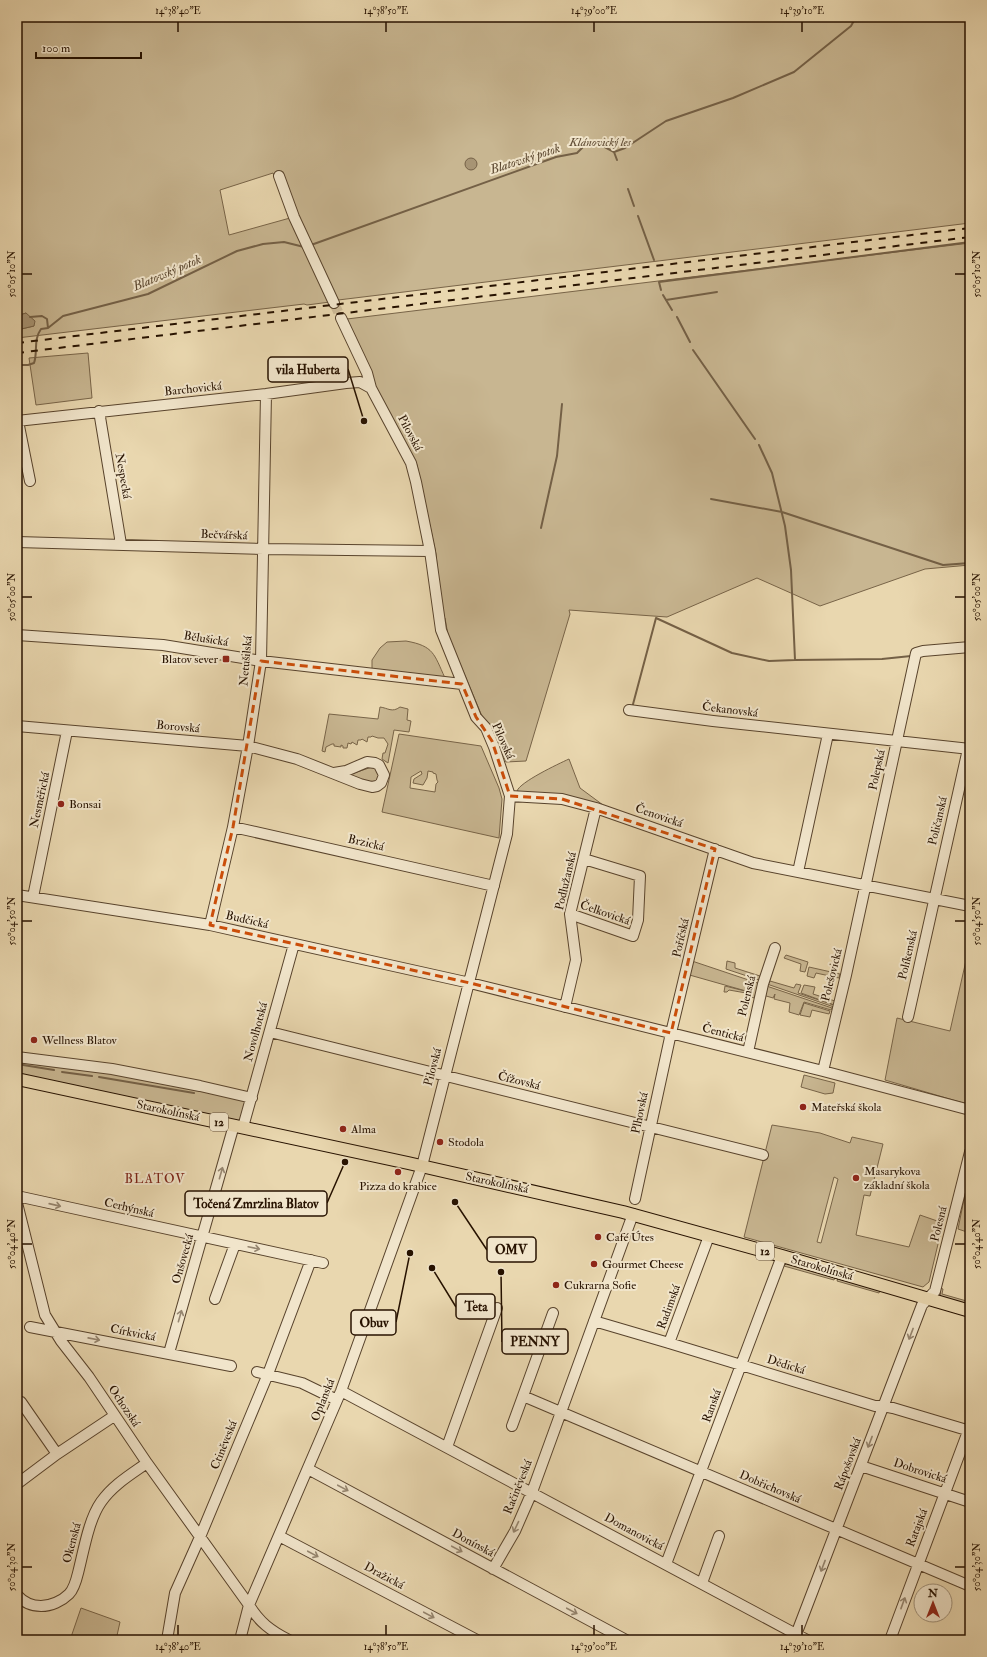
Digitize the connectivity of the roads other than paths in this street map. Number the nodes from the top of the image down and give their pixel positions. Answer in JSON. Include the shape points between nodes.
{"nodes":[{"id":1,"x":279,"y":176,"type":"dead end"},
{"id":2,"x":334,"y":303,"type":"tunnel mouth"},
{"id":3,"x":341,"y":318,"type":"tunnel mouth"},
{"id":4,"x":371,"y":388,"type":"junction"},
{"id":5,"x":266,"y":394,"type":"junction"},
{"id":6,"x":99,"y":411,"type":"junction"},
{"id":7,"x":17,"y":421,"type":"edge"},
{"id":8,"x":30,"y":482,"type":"dead end"},
{"id":9,"x":17,"y":542,"type":"edge"},
{"id":10,"x":121,"y":544,"type":"junction"},
{"id":11,"x":264,"y":549,"type":"junction"},
{"id":12,"x":430,"y":551,"type":"junction"},
{"id":13,"x":17,"y":635,"type":"edge"},
{"id":14,"x":970,"y":647,"type":"edge"},
{"id":15,"x":261,"y":661,"type":"junction"},
{"id":16,"x":462,"y":684,"type":"junction"},
{"id":17,"x":629,"y":710,"type":"dead end"},
{"id":18,"x":17,"y":726,"type":"edge"},
{"id":19,"x":67,"y":731,"type":"junction"},
{"id":20,"x":828,"y":734,"type":"junction"},
{"id":21,"x":896,"y":742,"type":"junction"},
{"id":22,"x":248,"y":746,"type":"junction"},
{"id":23,"x":969,"y":749,"type":"edge"},
{"id":24,"x":334,"y":773,"type":"dead end"},
{"id":25,"x":510,"y":796,"type":"junction"},
{"id":26,"x":596,"y":808,"type":"junction"},
{"id":27,"x":233,"y":827,"type":"junction"},
{"id":28,"x":715,"y":849,"type":"junction"},
{"id":29,"x":584,"y":859,"type":"junction"},
{"id":30,"x":798,"y":872,"type":"junction"},
{"id":31,"x":494,"y":886,"type":"junction"},
{"id":32,"x":865,"y":886,"type":"junction"},
{"id":33,"x":17,"y":895,"type":"edge"},
{"id":34,"x":33,"y":897,"type":"junction"},
{"id":35,"x":933,"y":899,"type":"junction"},
{"id":36,"x":970,"y":906,"type":"edge"},
{"id":37,"x":570,"y":914,"type":"junction"},
{"id":38,"x":210,"y":925,"type":"junction"},
{"id":39,"x":294,"y":944,"type":"junction"},
{"id":40,"x":776,"y":948,"type":"dead end"},
{"id":41,"x":470,"y":983,"type":"junction"},
{"id":42,"x":564,"y":1007,"type":"junction"},
{"id":43,"x":908,"y":1017,"type":"dead end"},
{"id":44,"x":270,"y":1032,"type":"junction"},
{"id":45,"x":671,"y":1033,"type":"junction"},
{"id":46,"x":748,"y":1052,"type":"junction"},
{"id":47,"x":17,"y":1057,"type":"edge"},
{"id":48,"x":823,"y":1071,"type":"junction"},
{"id":49,"x":444,"y":1076,"type":"junction"},
{"id":50,"x":17,"y":1079,"type":"edge"},
{"id":51,"x":252,"y":1098,"type":"junction"},
{"id":52,"x":970,"y":1110,"type":"edge"},
{"id":53,"x":239,"y":1126,"type":"junction"},
{"id":54,"x":650,"y":1127,"type":"junction"},
{"id":55,"x":970,"y":1152,"type":"edge"},
{"id":56,"x":763,"y":1155,"type":"dead end"},
{"id":57,"x":422,"y":1166,"type":"junction"},
{"id":58,"x":17,"y":1196,"type":"edge"},
{"id":59,"x":635,"y":1199,"type":"dead end"},
{"id":60,"x":17,"y":1203,"type":"edge"},
{"id":61,"x":633,"y":1214,"type":"junction"},
{"id":62,"x":709,"y":1236,"type":"junction"},
{"id":63,"x":202,"y":1238,"type":"junction"},
{"id":64,"x":235,"y":1244,"type":"junction"},
{"id":65,"x":782,"y":1256,"type":"junction"},
{"id":66,"x":311,"y":1260,"type":"junction"},
{"id":67,"x":323,"y":1263,"type":"dead end"},
{"id":68,"x":215,"y":1298,"type":"dead end"},
{"id":69,"x":928,"y":1299,"type":"junction"},
{"id":70,"x":497,"y":1308,"type":"dead end"},
{"id":71,"x":970,"y":1311,"type":"edge"},
{"id":72,"x":553,"y":1313,"type":"dead end"},
{"id":73,"x":594,"y":1321,"type":"junction"},
{"id":74,"x":30,"y":1327,"type":"dead end"},
{"id":75,"x":55,"y":1332,"type":"junction"},
{"id":76,"x":669,"y":1342,"type":"junction"},
{"id":77,"x":169,"y":1353,"type":"junction"},
{"id":78,"x":741,"y":1365,"type":"junction"},
{"id":79,"x":231,"y":1366,"type":"dead end"},
{"id":80,"x":257,"y":1372,"type":"dead end"},
{"id":81,"x":268,"y":1374,"type":"junction"},
{"id":82,"x":339,"y":1396,"type":"junction"},
{"id":83,"x":524,"y":1396,"type":"junction"},
{"id":84,"x":21,"y":1402,"type":"dead end"},
{"id":85,"x":884,"y":1406,"type":"junction"},
{"id":86,"x":561,"y":1411,"type":"junction"},
{"id":87,"x":114,"y":1416,"type":"junction"},
{"id":88,"x":512,"y":1426,"type":"dead end"},
{"id":89,"x":969,"y":1429,"type":"edge"},
{"id":90,"x":447,"y":1447,"type":"junction"},
{"id":91,"x":57,"y":1454,"type":"junction"},
{"id":92,"x":147,"y":1463,"type":"junction"},
{"id":93,"x":861,"y":1466,"type":"junction"},
{"id":94,"x":308,"y":1469,"type":"junction"},
{"id":95,"x":701,"y":1471,"type":"junction"},
{"id":96,"x":17,"y":1484,"type":"edge"},
{"id":97,"x":532,"y":1492,"type":"junction"},
{"id":98,"x":944,"y":1493,"type":"junction"},
{"id":99,"x":970,"y":1502,"type":"edge"},
{"id":100,"x":837,"y":1529,"type":"junction"},
{"id":101,"x":279,"y":1536,"type":"junction"},
{"id":102,"x":719,"y":1536,"type":"dead end"},
{"id":103,"x":200,"y":1537,"type":"junction"},
{"id":104,"x":666,"y":1564,"type":"junction"},
{"id":105,"x":918,"y":1564,"type":"junction"},
{"id":106,"x":493,"y":1569,"type":"junction"},
{"id":107,"x":702,"y":1583,"type":"junction"},
{"id":108,"x":970,"y":1586,"type":"edge"},
{"id":109,"x":17,"y":1596,"type":"edge"},
{"id":110,"x":249,"y":1605,"type":"junction"},
{"id":111,"x":796,"y":1637,"type":"edge"},
{"id":112,"x":167,"y":1640,"type":"edge"},
{"id":113,"x":240,"y":1640,"type":"edge"},
{"id":114,"x":289,"y":1640,"type":"edge"},
{"id":115,"x":477,"y":1640,"type":"edge"},
{"id":116,"x":626,"y":1640,"type":"edge"},
{"id":117,"x":807,"y":1640,"type":"edge"},
{"id":118,"x":890,"y":1640,"type":"edge"}],
"edges":[{"from":1,"to":2,"type":"street","via":[[294,217]]},
{"from":3,"to":4,"type":"street","name":"Pilovská","via":[[367,373]]},
{"from":4,"to":5,"type":"street","name":"Barchovická","via":[[360,382]]},
{"from":4,"to":12,"type":"street","name":"Pilovská","via":[[411,463]]},
{"from":5,"to":6,"type":"street","name":"Barchovická"},
{"from":5,"to":11,"type":"street","name":"Netušilská"},
{"from":6,"to":7,"type":"street","name":"Barchovická"},
{"from":6,"to":10,"type":"street","name":"Nespecká"},
{"from":7,"to":8,"type":"street"},
{"from":9,"to":10,"type":"street","name":"Bečvářská"},
{"from":10,"to":11,"type":"street","name":"Bečvářská"},
{"from":11,"to":12,"type":"street","name":"Bečvářská"},
{"from":11,"to":15,"type":"street","name":"Netušilská"},
{"from":12,"to":16,"type":"street","name":"Pilovská","via":[[441,630]]},
{"from":13,"to":15,"type":"street","name":"Bělušická","via":[[163,645]]},
{"from":14,"to":21,"type":"street","name":"Polepská","via":[[923,651],[915,656]]},
{"from":15,"to":16,"type":"street","name":"Bělušická"},
{"from":15,"to":22,"type":"street","name":"Netušilská"},
{"from":16,"to":25,"type":"street","name":"Pilovská","via":[[476,717],[486,728]]},
{"from":17,"to":20,"type":"street","name":"Čekanovská"},
{"from":18,"to":19,"type":"street","name":"Borovská"},
{"from":19,"to":22,"type":"street","name":"Borovská"},
{"from":19,"to":34,"type":"street","name":"Nesměřická"},
{"from":20,"to":21,"type":"street","name":"Čekanovská"},
{"from":20,"to":30,"type":"street"},
{"from":21,"to":23,"type":"street","name":"Čekanovská"},
{"from":21,"to":32,"type":"street","name":"Polepská"},
{"from":22,"to":24,"type":"street","name":"Borovská","via":[[297,759]]},
{"from":22,"to":27,"type":"street","name":"Netušilská"},
{"from":23,"to":35,"type":"street","name":"Poličanská"},
{"from":25,"to":26,"type":"street","name":"Čenovická","via":[[562,799]]},
{"from":25,"to":31,"type":"street","name":"Pilovská","via":[[507,834]]},
{"from":26,"to":28,"type":"street","name":"Čenovická"},
{"from":26,"to":29,"type":"street","name":"Podlužanská"},
{"from":27,"to":31,"type":"street","name":"Brzická"},
{"from":27,"to":38,"type":"street","name":"Netušilská"},
{"from":28,"to":30,"type":"street","name":"Čenovická","via":[[753,863]]},
{"from":28,"to":45,"type":"street","name":"Poříčská"},
{"from":29,"to":37,"type":"street","name":"Podlužanská"},
{"from":29,"to":37,"type":"street","name":"Čelkovická","via":[[640,876],[638,920],[633,936]]},
{"from":30,"to":32,"type":"street","name":"Čenovická"},
{"from":31,"to":41,"type":"street","name":"Pilovská"},
{"from":32,"to":35,"type":"street","name":"Čenovická"},
{"from":32,"to":48,"type":"street","name":"Polešovická"},
{"from":33,"to":34,"type":"street","name":"Budčická"},
{"from":34,"to":38,"type":"street","name":"Budčická"},
{"from":35,"to":36,"type":"street","name":"Čenovická"},
{"from":35,"to":43,"type":"street","name":"Políkenská"},
{"from":37,"to":42,"type":"street","name":"Podlužanská","via":[[576,960]]},
{"from":38,"to":39,"type":"street","name":"Budčická"},
{"from":39,"to":41,"type":"street","name":"Budčická"},
{"from":39,"to":44,"type":"street","name":"Novolhotská"},
{"from":40,"to":46,"type":"street","name":"Polenská","via":[[763,984]]},
{"from":41,"to":42,"type":"street","name":"Čentická"},
{"from":41,"to":49,"type":"street","name":"Pilovská"},
{"from":42,"to":45,"type":"street","name":"Čentická"},
{"from":44,"to":49,"type":"street","name":"Čížovská"},
{"from":44,"to":51,"type":"street","name":"Novolhotská"},
{"from":45,"to":46,"type":"street","name":"Čentická"},
{"from":45,"to":54,"type":"street","name":"Plhovská"},
{"from":46,"to":48,"type":"street","name":"Čentická"},
{"from":47,"to":51,"type":"street","via":[[112,1069]]},
{"from":48,"to":52,"type":"street","name":"Čentická"},
{"from":49,"to":54,"type":"street","name":"Čížovská"},
{"from":49,"to":57,"type":"street","name":"Pilovská"},
{"from":50,"to":53,"type":"main road","name":"Starokolínská","number":"12"},
{"from":51,"to":53,"type":"street","name":"Novolhotská"},
{"from":53,"to":57,"type":"main road","name":"Starokolínská","number":"12"},
{"from":63,"to":53,"type":"street","name":"Onšovecká","one_way":true},
{"from":54,"to":56,"type":"street","name":"Čížovská"},
{"from":54,"to":59,"type":"street","name":"Plhovská"},
{"from":55,"to":69,"type":"street","name":"Polesná","via":[[935,1291]]},
{"from":57,"to":61,"type":"main road","name":"Starokolínská","number":"12"},
{"from":57,"to":82,"type":"street","name":"Oplanská"},
{"from":58,"to":63,"type":"street","name":"Cerhýnská","one_way":true},
{"from":60,"to":75,"type":"street","name":"Ochozská","via":[[45,1315]]},
{"from":61,"to":62,"type":"main road","name":"Starokolínská","number":"12"},
{"from":61,"to":73,"type":"street","name":"Račiněveská"},
{"from":62,"to":65,"type":"main road","name":"Starokolínská","number":"12"},
{"from":62,"to":76,"type":"street","name":"Radimská"},
{"from":63,"to":64,"type":"street","name":"Cerhýnská"},
{"from":77,"to":63,"type":"street","name":"Onšovecká","one_way":true},
{"from":64,"to":66,"type":"street","name":"Cerhýnská","one_way":true},
{"from":64,"to":68,"type":"street"},
{"from":65,"to":69,"type":"main road","name":"Starokolínská","number":"12"},
{"from":65,"to":78,"type":"street","name":"Ranská"},
{"from":66,"to":67,"type":"street","name":"Cerhýnská"},
{"from":66,"to":81,"type":"street","name":"Ctiněveská"},
{"from":69,"to":71,"type":"main road","name":"Starokolínská","number":"12"},
{"from":69,"to":85,"type":"street","name":"Rápošovská","one_way":true,"via":[[922,1306]]},
{"from":70,"to":90,"type":"street"},
{"from":72,"to":83,"type":"street"},
{"from":73,"to":76,"type":"street","name":"Dědická"},
{"from":73,"to":86,"type":"street","name":"Račiněveská"},
{"from":74,"to":75,"type":"street","name":"Církvická"},
{"from":75,"to":77,"type":"street","name":"Církvická","one_way":true},
{"from":75,"to":87,"type":"street","name":"Ochozská","via":[[89,1376]]},
{"from":76,"to":78,"type":"street","name":"Dědická"},
{"from":77,"to":79,"type":"street","name":"Církvická"},
{"from":78,"to":85,"type":"street","name":"Dědická","via":[[875,1406]]},
{"from":78,"to":95,"type":"street","name":"Ranská"},
{"from":80,"to":81,"type":"street"},
{"from":81,"to":82,"type":"street"},
{"from":81,"to":103,"type":"street","name":"Ctiněveská"},
{"from":82,"to":90,"type":"street","name":"Domanovická"},
{"from":82,"to":94,"type":"street","name":"Oplanská"},
{"from":83,"to":86,"type":"street"},
{"from":83,"to":88,"type":"street"},
{"from":84,"to":91,"type":"street"},
{"from":85,"to":89,"type":"street","name":"Dědická"},
{"from":85,"to":93,"type":"street","name":"Rápošovská","one_way":true},
{"from":86,"to":95,"type":"street","name":"Dobřichovská"},
{"from":86,"to":97,"type":"street","name":"Račiněveská"},
{"from":87,"to":91,"type":"street"},
{"from":87,"to":92,"type":"street","name":"Ochozská"},
{"from":89,"to":98,"type":"street","name":"Ratajská"},
{"from":90,"to":97,"type":"street","name":"Domanovická"},
{"from":91,"to":96,"type":"street"},
{"from":92,"to":103,"type":"street","name":"Ochozská"},
{"from":92,"to":109,"type":"street","name":"Okenská","via":[[115,1485],[100,1503],[92,1519],[76,1581],[70,1594],[47,1606],[34,1606]]},
{"from":93,"to":98,"type":"street","name":"Dobrovická"},
{"from":93,"to":100,"type":"street","name":"Rápošovská"},
{"from":94,"to":101,"type":"street","name":"Oplanská"},
{"from":94,"to":106,"type":"street","name":"Donínská","one_way":true},
{"from":95,"to":100,"type":"street","name":"Dobřichovská"},
{"from":95,"to":104,"type":"street","name":"Ranská"},
{"from":97,"to":104,"type":"street","name":"Domanovická"},
{"from":97,"to":106,"type":"street","name":"Račiněveská","one_way":true,"via":[[515,1531]]},
{"from":98,"to":99,"type":"street","name":"Dobrovická"},
{"from":98,"to":105,"type":"street","name":"Ratajská"},
{"from":100,"to":105,"type":"street","name":"Dobřichovská"},
{"from":100,"to":111,"type":"street","name":"Rápošovská","one_way":true},
{"from":101,"to":110,"type":"street","name":"Oplanská"},
{"from":101,"to":115,"type":"street","name":"Dražická","one_way":true},
{"from":102,"to":107,"type":"street"},
{"from":103,"to":110,"type":"street","name":"Ochozská"},
{"from":103,"to":112,"type":"street","name":"Ctiněveská","via":[[176,1593]]},
{"from":104,"to":107,"type":"street","name":"Domanovická"},
{"from":105,"to":108,"type":"street","name":"Dobřichovská"},
{"from":118,"to":105,"type":"street","name":"Ratajská","one_way":true},
{"from":106,"to":116,"type":"street","name":"Donínská","one_way":true},
{"from":107,"to":111,"type":"street","name":"Domanovická"},
{"from":110,"to":113,"type":"street","name":"Oplanská"},
{"from":110,"to":114,"type":"street","name":"Ochozská","via":[[270,1629]]},
{"from":111,"to":117,"type":"street","name":"Domanovická"}]}
